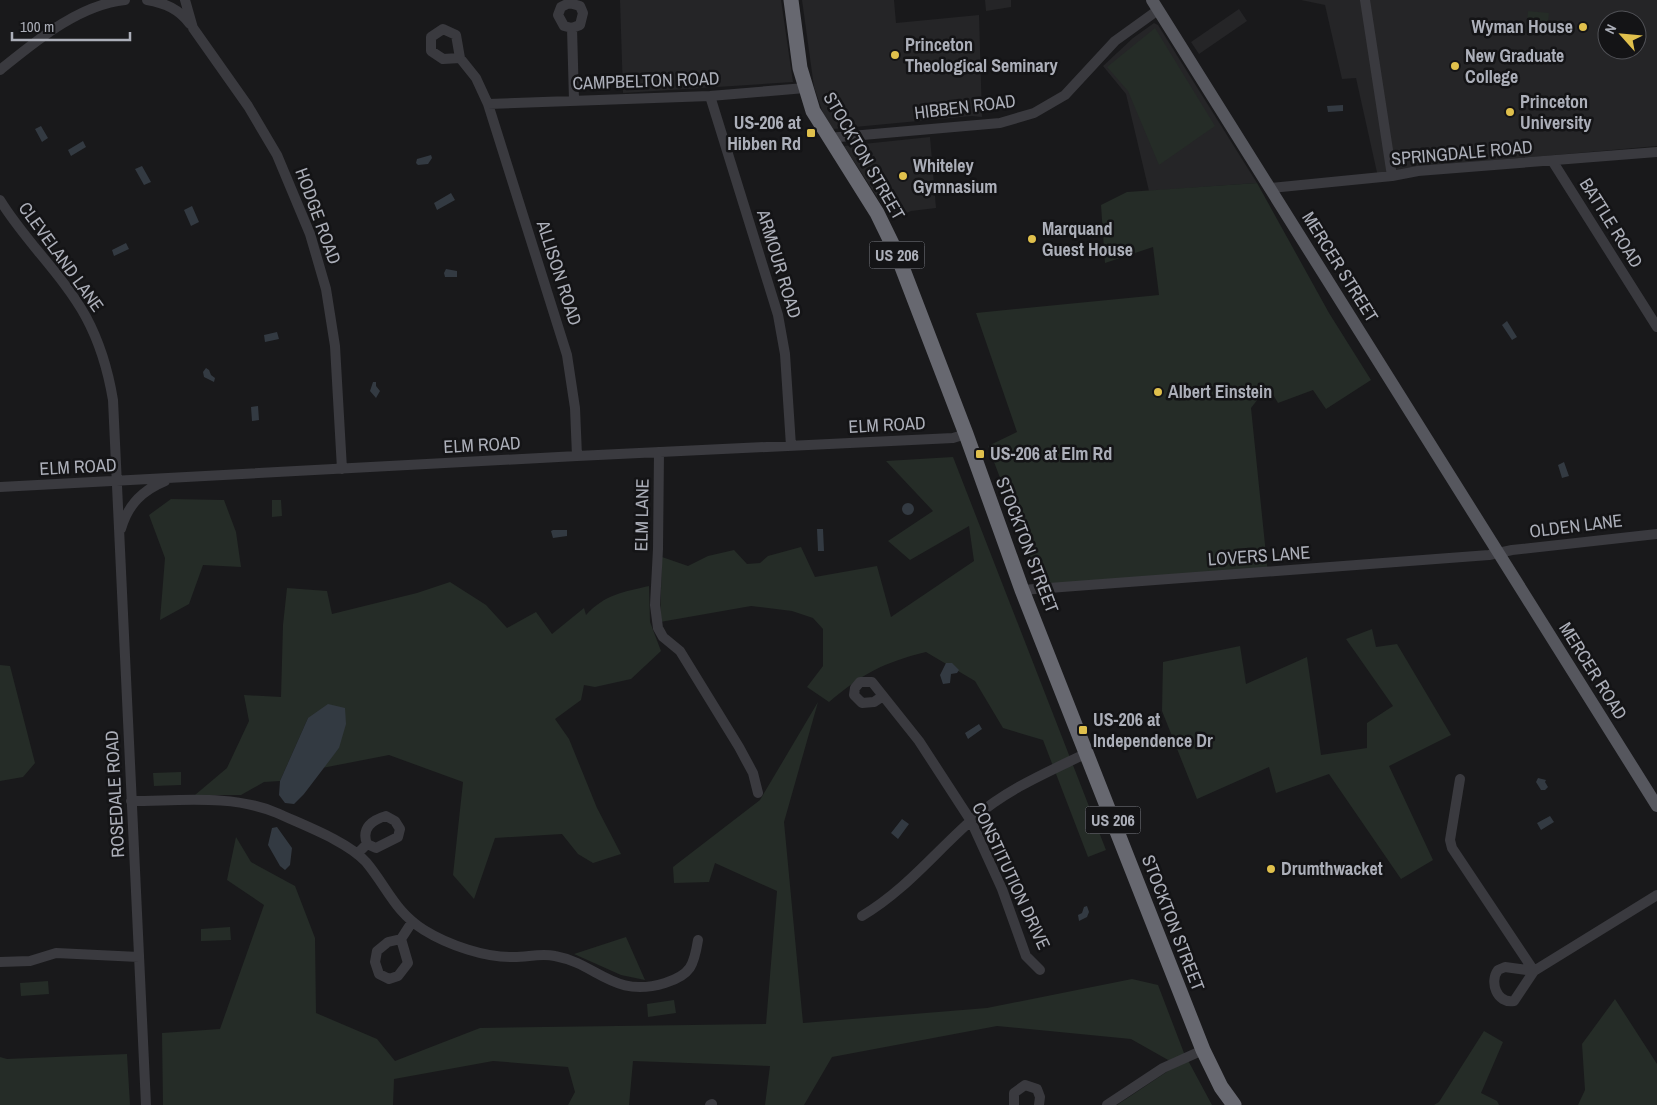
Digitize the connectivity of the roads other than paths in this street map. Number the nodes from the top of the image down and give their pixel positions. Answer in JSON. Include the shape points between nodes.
{"nodes":[{"id":1,"x":121,"y":0,"type":"edge"},
{"id":2,"x":126,"y":0,"type":"edge"},
{"id":3,"x":147,"y":0,"type":"edge"},
{"id":4,"x":185,"y":0,"type":"edge"},
{"id":5,"x":792,"y":0,"type":"edge"},
{"id":6,"x":1365,"y":0,"type":"edge"},
{"id":7,"x":1155,"y":5,"type":"edge"},
{"id":8,"x":194,"y":28,"type":"junction"},
{"id":9,"x":572,"y":28,"type":"dead end"},
{"id":10,"x":460,"y":58,"type":"dead end"},
{"id":11,"x":0,"y":70,"type":"edge"},
{"id":12,"x":804,"y":88,"type":"junction"},
{"id":13,"x":710,"y":96,"type":"junction"},
{"id":14,"x":574,"y":100,"type":"junction"},
{"id":15,"x":488,"y":104,"type":"junction"},
{"id":16,"x":828,"y":138,"type":"junction"},
{"id":17,"x":1657,"y":152,"type":"edge"},
{"id":18,"x":1553,"y":162,"type":"junction"},
{"id":19,"x":1392,"y":176,"type":"junction"},
{"id":20,"x":1271,"y":188,"type":"junction"},
{"id":21,"x":0,"y":200,"type":"edge"},
{"id":22,"x":1657,"y":327,"type":"edge"},
{"id":23,"x":966,"y":434,"type":"junction"},
{"id":24,"x":791,"y":446,"type":"junction"},
{"id":25,"x":659,"y":452,"type":"junction"},
{"id":26,"x":577,"y":456,"type":"junction"},
{"id":27,"x":342,"y":469,"type":"junction"},
{"id":28,"x":169,"y":479,"type":"junction"},
{"id":29,"x":116,"y":481,"type":"junction"},
{"id":30,"x":0,"y":487,"type":"edge"},
{"id":31,"x":1657,"y":534,"type":"edge"},
{"id":32,"x":119,"y":539,"type":"junction"},
{"id":33,"x":1499,"y":553,"type":"junction"},
{"id":34,"x":1022,"y":590,"type":"junction"},
{"id":35,"x":883,"y":696,"type":"dead end"},
{"id":36,"x":1087,"y":754,"type":"junction"},
{"id":37,"x":1460,"y":779,"type":"dead end"},
{"id":38,"x":758,"y":793,"type":"dead end"},
{"id":39,"x":131,"y":801,"type":"junction"},
{"id":40,"x":1657,"y":806,"type":"edge"},
{"id":41,"x":971,"y":821,"type":"junction"},
{"id":42,"x":367,"y":844,"type":"dead end"},
{"id":43,"x":357,"y":854,"type":"junction"},
{"id":44,"x":1657,"y":895,"type":"edge"},
{"id":45,"x":862,"y":916,"type":"dead end"},
{"id":46,"x":412,"y":922,"type":"junction"},
{"id":47,"x":401,"y":939,"type":"dead end"},
{"id":48,"x":698,"y":940,"type":"dead end"},
{"id":49,"x":139,"y":956,"type":"junction"},
{"id":50,"x":0,"y":962,"type":"edge"},
{"id":51,"x":1040,"y":970,"type":"dead end"},
{"id":52,"x":1203,"y":1050,"type":"junction"},
{"id":53,"x":146,"y":1105,"type":"edge"},
{"id":54,"x":1014,"y":1105,"type":"edge"},
{"id":55,"x":1039,"y":1105,"type":"edge"},
{"id":56,"x":1107,"y":1105,"type":"edge"},
{"id":57,"x":1234,"y":1105,"type":"edge"}],
"edges":[{"from":1,"to":2,"type":"street"},
{"from":1,"to":11,"type":"street","via":[[101,5],[53,30]]},
{"from":3,"to":8,"type":"street","via":[[168,5]]},
{"from":4,"to":8,"type":"street","name":"HODGE ROAD"},
{"from":5,"to":12,"type":"highway","name":"STOCKTON STREET","number":"US 206"},
{"from":6,"to":19,"type":"street"},
{"from":7,"to":16,"type":"street","name":"HIBBEN ROAD","via":[[1115,41],[1065,95],[1034,113],[1000,123]]},
{"from":7,"to":20,"type":"main road","name":"MERCER STREET"},
{"from":8,"to":27,"type":"street","name":"HODGE ROAD","via":[[263,130],[290,181],[310,234],[326,289],[335,346]]},
{"from":9,"to":14,"type":"street"},
{"from":10,"to":15,"type":"street","name":"ALLISON ROAD","via":[[476,78]]},
{"from":12,"to":13,"type":"street","name":"CAMPBELTON ROAD"},
{"from":12,"to":16,"type":"highway","name":"STOCKTON STREET","number":"US 206"},
{"from":13,"to":14,"type":"street","name":"CAMPBELTON ROAD"},
{"from":13,"to":24,"type":"street","name":"ARMOUR ROAD","via":[[778,314],[785,354]]},
{"from":14,"to":15,"type":"street","name":"CAMPBELTON ROAD"},
{"from":15,"to":26,"type":"street","name":"ALLISON ROAD","via":[[567,355],[575,408]]},
{"from":16,"to":23,"type":"highway","name":"STOCKTON STREET","number":"US 206","via":[[888,233]]},
{"from":17,"to":18,"type":"street","name":"SPRINGDALE ROAD"},
{"from":18,"to":19,"type":"street","name":"SPRINGDALE ROAD","via":[[1418,171]]},
{"from":18,"to":22,"type":"street","name":"BATTLE ROAD"},
{"from":19,"to":20,"type":"street","name":"SPRINGDALE ROAD"},
{"from":20,"to":33,"type":"main road","name":"MERCER STREET"},
{"from":21,"to":29,"type":"street","name":"CLEVELAND LANE","via":[[25,238],[75,298],[96,336],[113,400]]},
{"from":23,"to":24,"type":"street","name":"ELM ROAD","via":[[953,438]]},
{"from":23,"to":34,"type":"highway","name":"STOCKTON STREET","number":"US 206"},
{"from":24,"to":25,"type":"street","name":"ELM ROAD"},
{"from":25,"to":26,"type":"street","name":"ELM ROAD"},
{"from":25,"to":38,"type":"street","name":"ELM LANE","via":[[655,605],[658,628],[663,637],[680,651],[739,747],[753,773]]},
{"from":26,"to":27,"type":"street","name":"ELM ROAD"},
{"from":27,"to":28,"type":"street","name":"ELM ROAD"},
{"from":28,"to":29,"type":"street","name":"ELM ROAD"},
{"from":28,"to":32,"type":"street","via":[[136,499],[125,517]]},
{"from":29,"to":30,"type":"street","name":"ELM ROAD"},
{"from":29,"to":32,"type":"street","name":"ROSEDALE ROAD"},
{"from":31,"to":33,"type":"street","name":"OLDEN LANE"},
{"from":32,"to":39,"type":"street","name":"ROSEDALE ROAD"},
{"from":33,"to":34,"type":"street","name":"LOVERS LANE"},
{"from":33,"to":40,"type":"main road","name":"MERCER ROAD"},
{"from":34,"to":36,"type":"highway","name":"STOCKTON STREET","number":"US 206"},
{"from":35,"to":41,"type":"street","name":"CONSTITUTION DRIVE","via":[[936,766]]},
{"from":36,"to":41,"type":"street","via":[[1008,793]]},
{"from":36,"to":52,"type":"highway","name":"STOCKTON STREET","number":"US 206"},
{"from":37,"to":44,"type":"street","via":[[1450,840],[1452,848],[1534,971]]},
{"from":39,"to":43,"type":"street","via":[[246,803],[277,813]]},
{"from":39,"to":49,"type":"street","name":"ROSEDALE ROAD"},
{"from":41,"to":45,"type":"street","via":[[917,875]]},
{"from":41,"to":51,"type":"street","name":"CONSTITUTION DRIVE","via":[[1002,889],[1026,956]]},
{"from":42,"to":43,"type":"street"},
{"from":43,"to":46,"type":"street"},
{"from":46,"to":47,"type":"street"},
{"from":46,"to":48,"type":"street","via":[[429,933],[481,954],[510,957],[538,954],[565,958],[611,982],[631,988],[652,987],[673,981],[688,972],[695,960]]},
{"from":49,"to":50,"type":"street","via":[[56,953],[30,961]]},
{"from":49,"to":53,"type":"street","name":"ROSEDALE ROAD"},
{"from":52,"to":56,"type":"street","via":[[1157,1072]]},
{"from":52,"to":57,"type":"highway","name":"STOCKTON STREET","number":"US 206","via":[[1221,1088]]},
{"from":54,"to":55,"type":"street","via":[[1014,1093],[1024,1085],[1037,1089]]}]}
